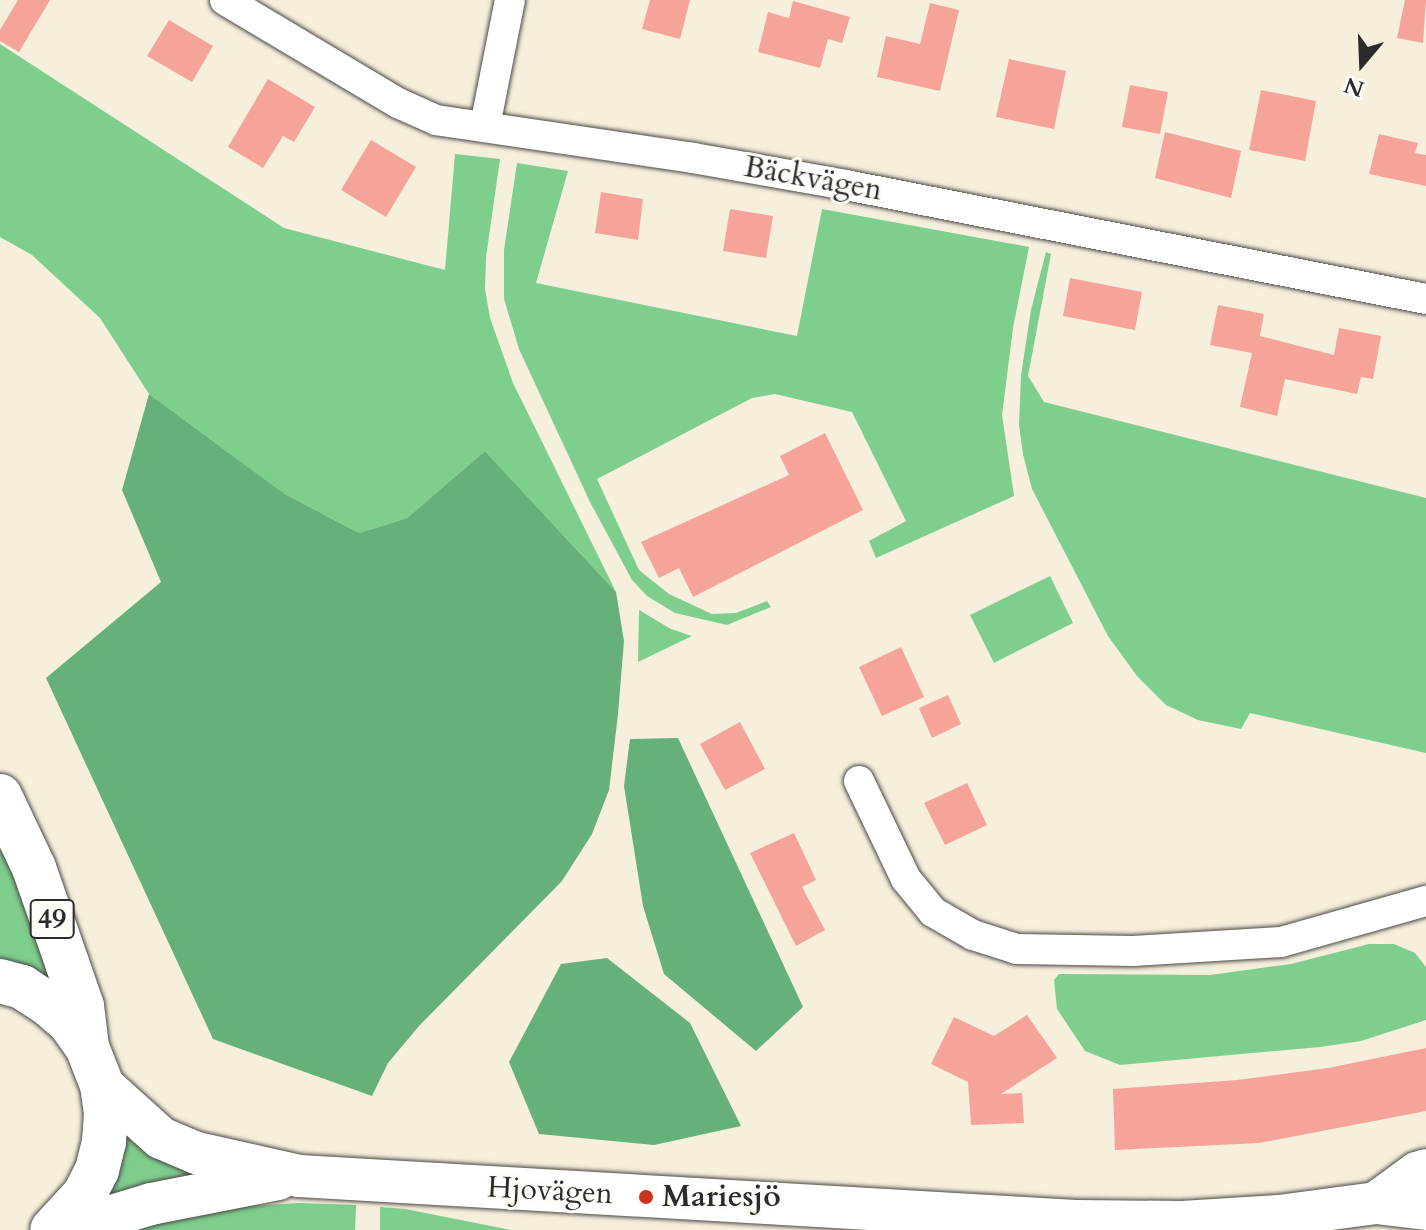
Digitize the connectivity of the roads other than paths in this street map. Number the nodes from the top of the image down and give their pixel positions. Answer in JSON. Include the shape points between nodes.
{"nodes":[{"id":1,"x":225,"y":0,"type":"edge"},
{"id":2,"x":510,"y":0,"type":"edge"},
{"id":3,"x":485,"y":126,"type":"junction"},
{"id":4,"x":1426,"y":299,"type":"edge"},
{"id":5,"x":859,"y":781,"type":"dead end"},
{"id":6,"x":0,"y":796,"type":"edge"},
{"id":7,"x":1426,"y":901,"type":"edge"},
{"id":8,"x":0,"y":981,"type":"edge"},
{"id":9,"x":95,"y":1066,"type":"junction"},
{"id":10,"x":1426,"y":1170,"type":"edge"},
{"id":11,"x":299,"y":1176,"type":"junction"},
{"id":12,"x":1376,"y":1203,"type":"junction"},
{"id":13,"x":1426,"y":1209,"type":"edge"},
{"id":14,"x":52,"y":1230,"type":"edge"},
{"id":15,"x":65,"y":1230,"type":"edge"}],
"edges":[{"from":1,"to":3,"type":"street","name":"Bäckvägen","via":[[398,103],[436,120]]},
{"from":2,"to":3,"type":"street"},
{"from":3,"to":4,"type":"street","name":"Bäckvägen","via":[[846,185]]},
{"from":5,"to":7,"type":"street","via":[[906,879],[933,912],[973,935],[1017,949],[1133,951],[1281,942]]},
{"from":6,"to":9,"type":"main road","number":"49","via":[[34,868],[82,1006]]},
{"from":8,"to":9,"type":"main road","via":[[22,987],[70,1023]]},
{"from":9,"to":11,"type":"main road","name":"Hjovägen","via":[[161,1138],[197,1153]]},
{"from":9,"to":14,"type":"main road","number":"49","via":[[106,1113],[97,1170],[84,1195]]},
{"from":10,"to":12,"type":"main road","name":"Hjovägen"},
{"from":11,"to":12,"type":"main road","name":"Hjovägen","via":[[1076,1221],[1237,1219]]},
{"from":11,"to":15,"type":"main road","name":"Hjovägen","via":[[151,1204]]},
{"from":12,"to":13,"type":"main road","name":"Hjovägen"}]}
